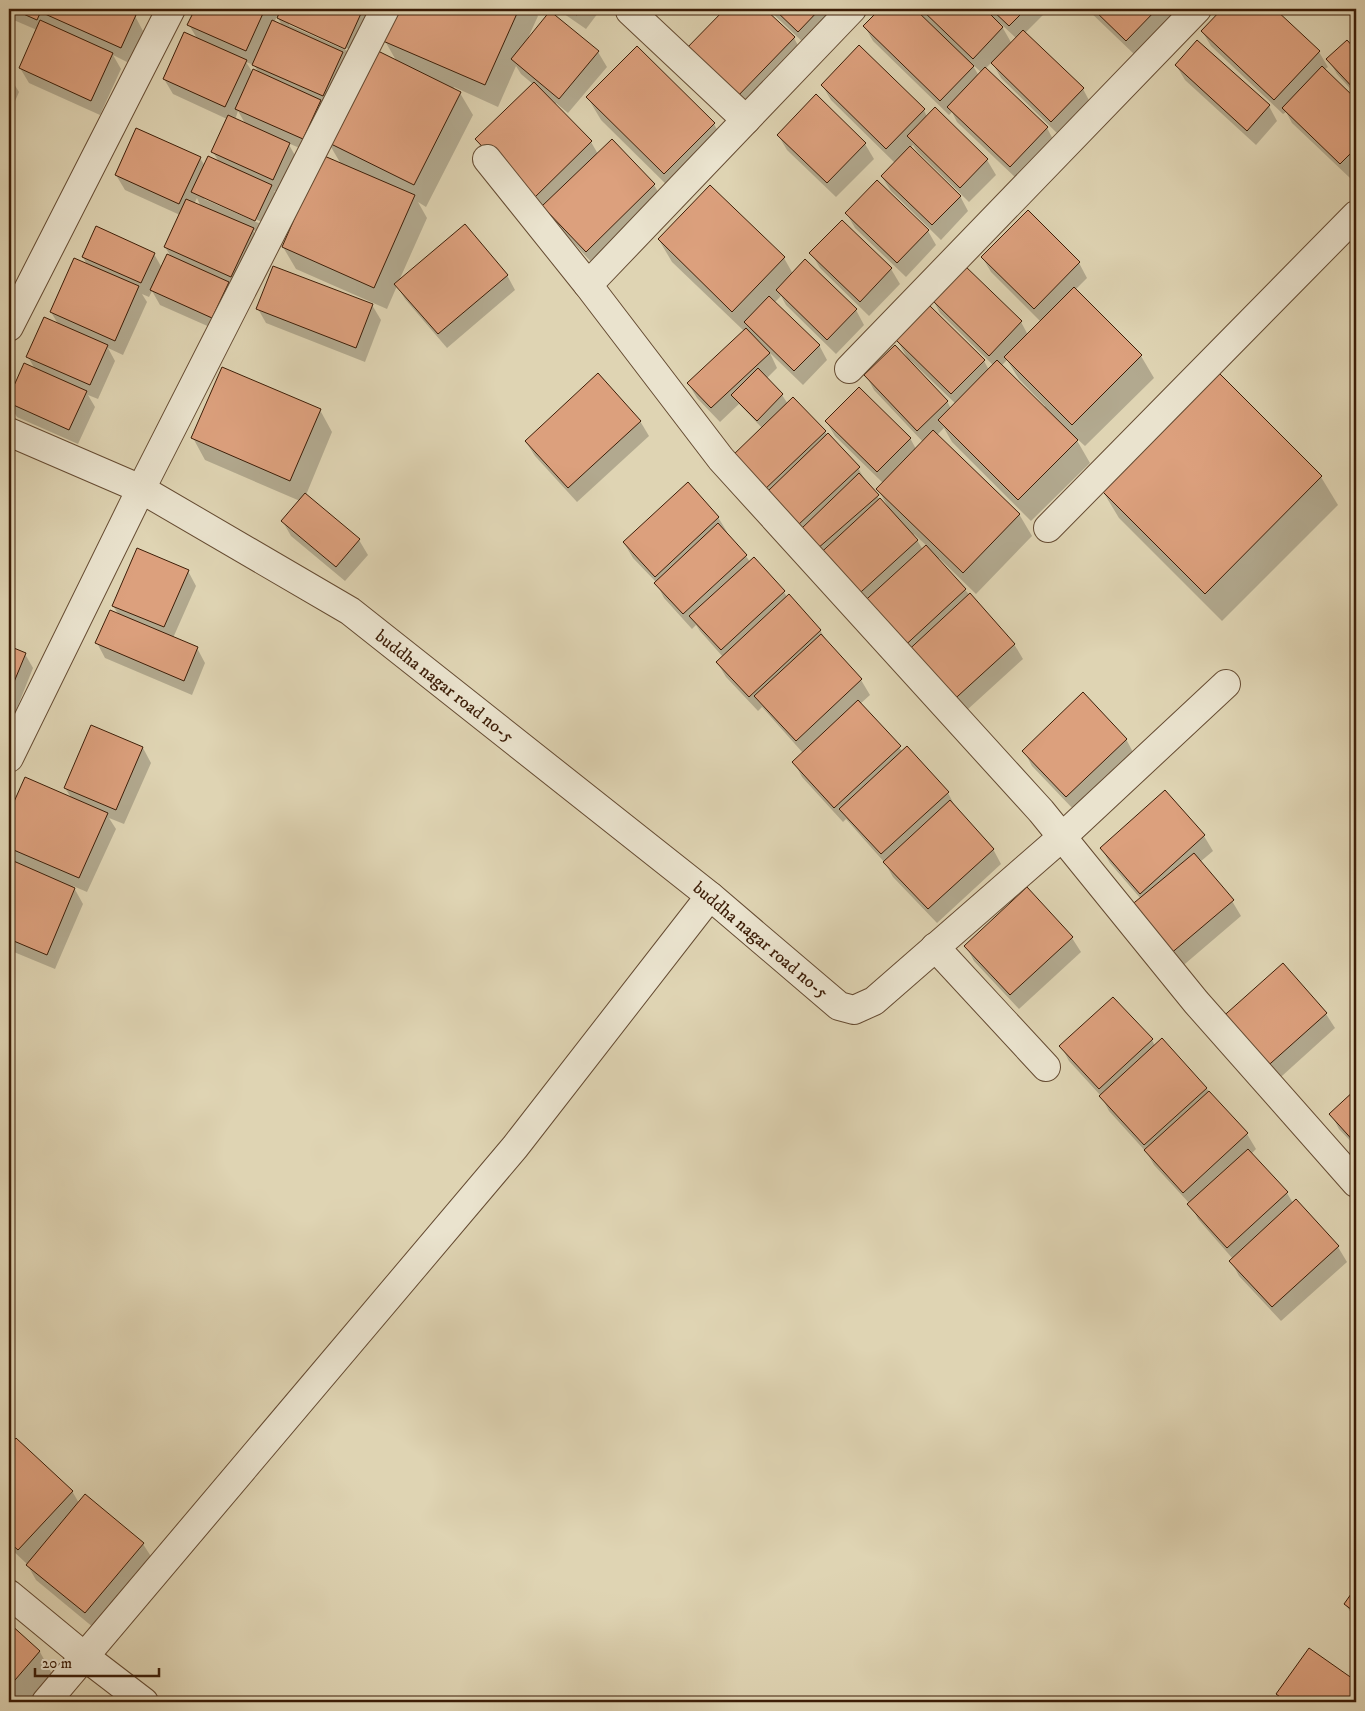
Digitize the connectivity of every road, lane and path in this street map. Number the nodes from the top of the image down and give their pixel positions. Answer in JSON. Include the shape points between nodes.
{"nodes":[{"id":1,"x":171,"y":9,"type":"edge"},
{"id":2,"x":384,"y":9,"type":"edge"},
{"id":3,"x":852,"y":9,"type":"edge"},
{"id":4,"x":1197,"y":9,"type":"edge"},
{"id":5,"x":630,"y":11,"type":"dead end"},
{"id":6,"x":746,"y":120,"type":"junction"},
{"id":7,"x":487,"y":159,"type":"dead end"},
{"id":8,"x":1356,"y":215,"type":"edge"},
{"id":9,"x":588,"y":285,"type":"junction"},
{"id":10,"x":9,"y":327,"type":"edge"},
{"id":11,"x":849,"y":369,"type":"dead end"},
{"id":12,"x":9,"y":432,"type":"edge"},
{"id":13,"x":141,"y":489,"type":"junction"},
{"id":14,"x":1048,"y":528,"type":"dead end"},
{"id":15,"x":1226,"y":684,"type":"dead end"},
{"id":16,"x":9,"y":758,"type":"edge"},
{"id":17,"x":1062,"y":837,"type":"junction"},
{"id":18,"x":710,"y":896,"type":"junction"},
{"id":19,"x":935,"y":947,"type":"junction"},
{"id":20,"x":1046,"y":1067,"type":"dead end"},
{"id":21,"x":1356,"y":1184,"type":"edge"},
{"id":22,"x":9,"y":1594,"type":"edge"},
{"id":23,"x":84,"y":1656,"type":"junction"},
{"id":24,"x":46,"y":1702,"type":"edge"},
{"id":25,"x":144,"y":1702,"type":"edge"}],
"edges":[{"from":1,"to":10,"type":"street"},
{"from":2,"to":13,"type":"street"},
{"from":3,"to":6,"type":"street"},
{"from":4,"to":11,"type":"street"},
{"from":5,"to":6,"type":"street"},
{"from":6,"to":9,"type":"street"},
{"from":7,"to":9,"type":"street"},
{"from":8,"to":14,"type":"street"},
{"from":9,"to":17,"type":"street","via":[[721,458]]},
{"from":12,"to":13,"type":"street","name":"buddha nagar road no-5"},
{"from":13,"to":16,"type":"street"},
{"from":13,"to":18,"type":"street","name":"buddha nagar road no-5","via":[[350,611]]},
{"from":15,"to":17,"type":"street"},
{"from":17,"to":19,"type":"street"},
{"from":17,"to":21,"type":"street","via":[[1196,1002]]},
{"from":18,"to":19,"type":"street","name":"buddha nagar road no-5","via":[[839,1006],[854,1010],[874,1001]]},
{"from":18,"to":23,"type":"street","via":[[515,1148]]},
{"from":19,"to":20,"type":"street"},
{"from":22,"to":23,"type":"street"},
{"from":23,"to":24,"type":"street"},
{"from":23,"to":25,"type":"street"}]}
